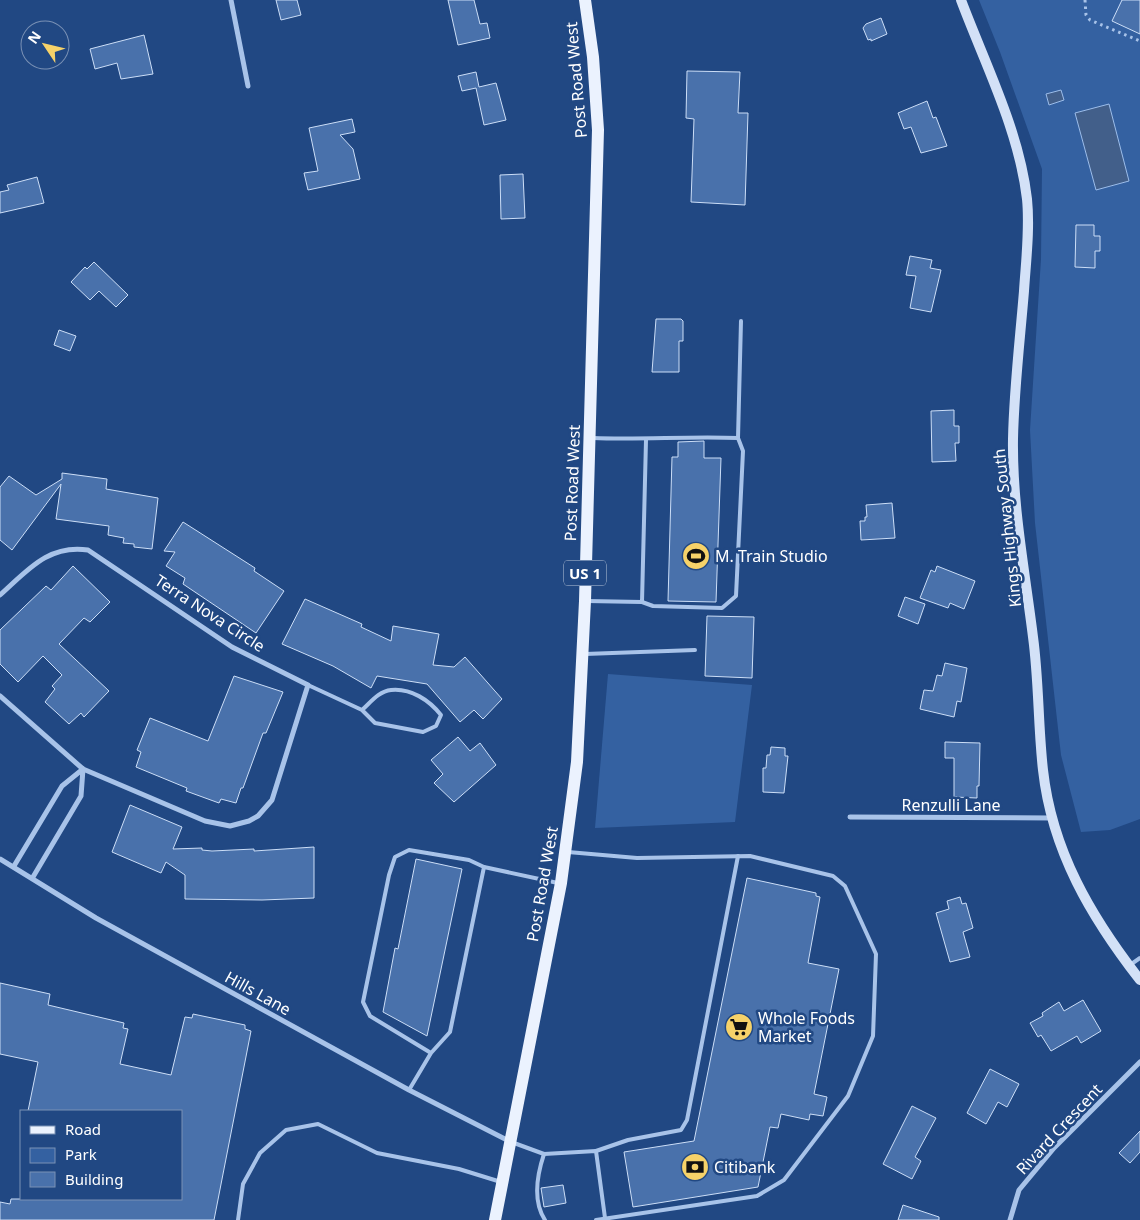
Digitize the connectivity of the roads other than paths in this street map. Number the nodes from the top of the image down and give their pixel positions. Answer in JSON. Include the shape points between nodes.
{"nodes":[{"id":1,"x":231,"y":0,"type":"edge"},
{"id":2,"x":585,"y":0,"type":"edge"},
{"id":3,"x":961,"y":0,"type":"edge"},
{"id":4,"x":248,"y":86,"type":"dead end"},
{"id":5,"x":741,"y":322,"type":"dead end"},
{"id":6,"x":590,"y":438,"type":"junction"},
{"id":7,"x":738,"y":438,"type":"junction"},
{"id":8,"x":646,"y":440,"type":"junction"},
{"id":9,"x":0,"y":595,"type":"edge"},
{"id":10,"x":585,"y":601,"type":"junction"},
{"id":11,"x":642,"y":602,"type":"junction"},
{"id":12,"x":695,"y":650,"type":"dead end"},
{"id":13,"x":583,"y":654,"type":"junction"},
{"id":14,"x":308,"y":685,"type":"junction"},
{"id":15,"x":0,"y":696,"type":"edge"},
{"id":16,"x":362,"y":710,"type":"junction"},
{"id":17,"x":83,"y":769,"type":"junction"},
{"id":18,"x":850,"y":817,"type":"dead end"},
{"id":19,"x":1052,"y":818,"type":"junction"},
{"id":20,"x":566,"y":851,"type":"junction"},
{"id":21,"x":738,"y":856,"type":"junction"},
{"id":22,"x":0,"y":859,"type":"edge"},
{"id":23,"x":14,"y":866,"type":"junction"},
{"id":24,"x":484,"y":867,"type":"junction"},
{"id":25,"x":33,"y":877,"type":"junction"},
{"id":26,"x":560,"y":883,"type":"junction"},
{"id":27,"x":1140,"y":958,"type":"edge"},
{"id":28,"x":1129,"y":966,"type":"junction"},
{"id":29,"x":1140,"y":980,"type":"edge"},
{"id":30,"x":431,"y":1053,"type":"junction"},
{"id":31,"x":1140,"y":1062,"type":"edge"},
{"id":32,"x":409,"y":1090,"type":"junction"},
{"id":33,"x":509,"y":1141,"type":"junction"},
{"id":34,"x":596,"y":1151,"type":"junction"},
{"id":35,"x":544,"y":1154,"type":"junction"},
{"id":36,"x":501,"y":1182,"type":"junction"},
{"id":37,"x":605,"y":1218,"type":"junction"},
{"id":38,"x":238,"y":1220,"type":"edge"},
{"id":39,"x":495,"y":1220,"type":"edge"},
{"id":40,"x":545,"y":1220,"type":"edge"},
{"id":41,"x":596,"y":1220,"type":"edge"},
{"id":42,"x":1010,"y":1220,"type":"edge"}],
"edges":[{"from":1,"to":4,"type":"street"},
{"from":2,"to":6,"type":"main road","name":"Post Road West","number":"US 1","via":[[598,130]]},
{"from":3,"to":19,"type":"street","name":"Kings Highway South","via":[[1012,135],[1027,202],[1028,246],[1013,440],[1014,483],[1035,652],[1043,771]]},
{"from":5,"to":7,"type":"lane"},
{"from":6,"to":8,"type":"lane"},
{"from":6,"to":10,"type":"main road","name":"Post Road West","number":"US 1"},
{"from":7,"to":8,"type":"lane","via":[[689,436]]},
{"from":7,"to":11,"type":"lane","via":[[743,450],[736,596],[722,608],[652,606]]},
{"from":8,"to":11,"type":"lane"},
{"from":9,"to":14,"type":"street","name":"Terra Nova Circle","via":[[55,551],[88,550],[232,646]]},
{"from":10,"to":11,"type":"lane"},
{"from":10,"to":13,"type":"main road","name":"Post Road West","number":"US 1"},
{"from":12,"to":13,"type":"lane"},
{"from":13,"to":20,"type":"main road","name":"Post Road West","number":"US 1","via":[[577,762]]},
{"from":14,"to":16,"type":"lane"},
{"from":14,"to":17,"type":"street","via":[[272,800],[249,821],[230,826],[214,824]]},
{"from":15,"to":17,"type":"street"},
{"from":16,"to":16,"type":"lane","via":[[375,723],[423,732],[436,726],[441,715],[420,695],[390,690],[376,696]]},
{"from":17,"to":23,"type":"street","via":[[62,786]]},
{"from":17,"to":25,"type":"street","via":[[81,796]]},
{"from":18,"to":19,"type":"street","name":"Renzulli Lane"},
{"from":19,"to":28,"type":"street","name":"Kings Highway South","via":[[1062,850],[1088,906],[1108,940]]},
{"from":20,"to":21,"type":"lane","via":[[637,858]]},
{"from":20,"to":26,"type":"main road","name":"Post Road West","number":"US 1"},
{"from":21,"to":34,"type":"lane","via":[[687,1120],[681,1130],[628,1140]]},
{"from":21,"to":37,"type":"lane","via":[[833,876],[845,886],[876,954],[873,1036],[848,1096],[784,1180],[757,1196]]},
{"from":22,"to":23,"type":"street","name":"Hills Lane"},
{"from":23,"to":25,"type":"street","name":"Hills Lane"},
{"from":24,"to":26,"type":"lane"},
{"from":24,"to":30,"type":"lane","via":[[450,1032]]},
{"from":24,"to":30,"type":"lane","via":[[469,860],[409,850],[395,857],[363,1002],[370,1016]]},
{"from":25,"to":32,"type":"street","name":"Hills Lane","via":[[96,918]]},
{"from":26,"to":33,"type":"main road","name":"Post Road West","number":"US 1"},
{"from":27,"to":28,"type":"lane"},
{"from":28,"to":29,"type":"street","name":"Kings Highway South"},
{"from":30,"to":32,"type":"lane"},
{"from":31,"to":42,"type":"street","name":"Rivard Crescent","via":[[1054,1148],[1019,1190]]},
{"from":32,"to":33,"type":"street","name":"Hills Lane"},
{"from":33,"to":35,"type":"lane"},
{"from":33,"to":36,"type":"main road","number":"US 1"},
{"from":34,"to":35,"type":"lane"},
{"from":34,"to":37,"type":"lane"},
{"from":35,"to":40,"type":"lane","via":[[536,1178],[540,1213]]},
{"from":36,"to":38,"type":"lane","via":[[459,1169],[377,1153],[318,1124],[286,1130],[260,1153],[244,1184]]},
{"from":36,"to":39,"type":"main road","number":"US 1"},
{"from":37,"to":41,"type":"lane"}]}
